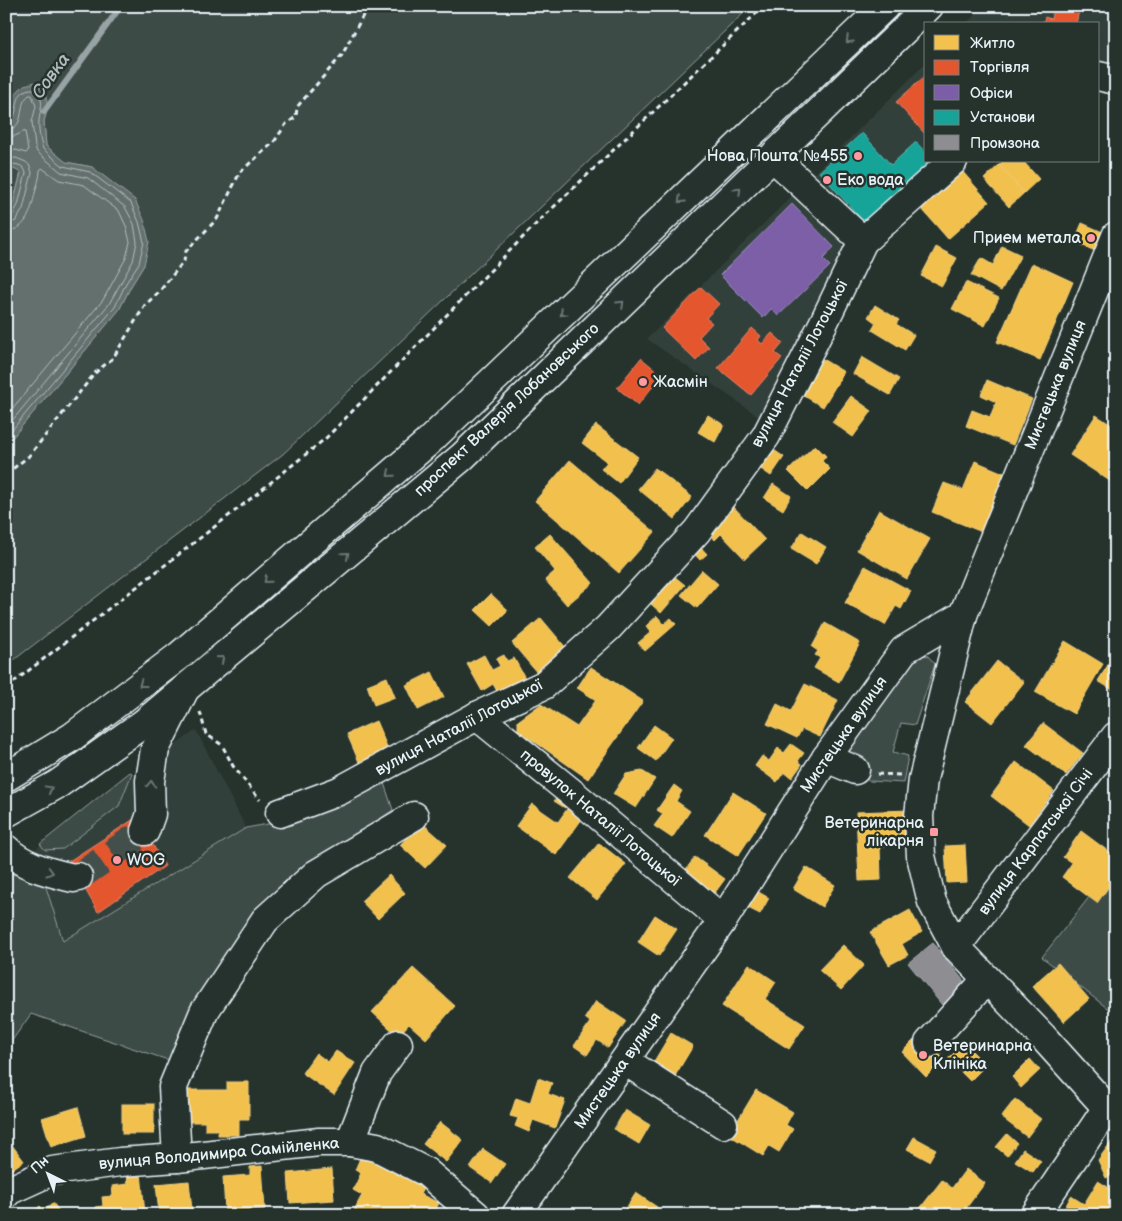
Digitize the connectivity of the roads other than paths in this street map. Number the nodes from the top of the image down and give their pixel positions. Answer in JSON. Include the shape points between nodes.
{"nodes":[{"id":1,"x":885,"y":6,"type":"edge"},
{"id":2,"x":929,"y":6,"type":"edge"},
{"id":3,"x":1100,"y":76,"type":"edge"},
{"id":4,"x":1116,"y":80,"type":"edge"},
{"id":5,"x":773,"y":157,"type":"junction"},
{"id":6,"x":952,"y":162,"type":"edge"},
{"id":7,"x":1116,"y":236,"type":"edge"},
{"id":8,"x":863,"y":241,"type":"junction"},
{"id":9,"x":963,"y":615,"type":"junction"},
{"id":10,"x":192,"y":701,"type":"junction"},
{"id":11,"x":477,"y":716,"type":"junction"},
{"id":12,"x":1116,"y":736,"type":"edge"},
{"id":13,"x":826,"y":758,"type":"junction"},
{"id":14,"x":855,"y":770,"type":"road end"},
{"id":15,"x":6,"y":777,"type":"edge"},
{"id":16,"x":6,"y":813,"type":"edge"},
{"id":17,"x":280,"y":813,"type":"road end"},
{"id":18,"x":414,"y":816,"type":"dead end"},
{"id":19,"x":145,"y":831,"type":"tunnel mouth"},
{"id":20,"x":6,"y":849,"type":"edge"},
{"id":21,"x":78,"y":877,"type":"tunnel mouth"},
{"id":22,"x":723,"y":920,"type":"junction"},
{"id":23,"x":956,"y":947,"type":"junction"},
{"id":24,"x":987,"y":979,"type":"junction"},
{"id":25,"x":929,"y":1043,"type":"dead end"},
{"id":26,"x":398,"y":1044,"type":"dead end"},
{"id":27,"x":625,"y":1061,"type":"junction"},
{"id":28,"x":1112,"y":1109,"type":"edge"},
{"id":29,"x":723,"y":1124,"type":"dead end"},
{"id":30,"x":350,"y":1142,"type":"junction"},
{"id":31,"x":177,"y":1158,"type":"junction"},
{"id":32,"x":6,"y":1194,"type":"edge"},
{"id":33,"x":476,"y":1215,"type":"edge"},
{"id":34,"x":516,"y":1215,"type":"edge"},
{"id":35,"x":1035,"y":1215,"type":"edge"}],
"edges":[{"from":1,"to":15,"type":"street","name":"проспект Валерія Лобановського","one_way":true,"via":[[427,443],[179,656],[72,737]]},
{"from":2,"to":5,"type":"street","name":"проспект Валерія Лобановського"},
{"from":3,"to":4,"type":"street"},
{"from":5,"to":8,"type":"street"},
{"from":10,"to":5,"type":"street","name":"проспект Валерія Лобановського","one_way":true,"via":[[462,457]]},
{"from":6,"to":8,"type":"street","name":"вулиця Наталії Лотоцької"},
{"from":7,"to":9,"type":"street","name":"Мистецька вулиця"},
{"from":8,"to":11,"type":"street","name":"вулиця Наталії Лотоцької","via":[[766,436],[697,531],[608,628],[544,685]]},
{"from":9,"to":13,"type":"street","name":"Мистецька вулиця","via":[[904,650]]},
{"from":9,"to":23,"type":"street","via":[[923,779],[919,816],[921,856],[932,902]]},
{"from":16,"to":10,"type":"street","name":"проспект Валерія Лобановського","one_way":true,"via":[[58,784],[144,723]]},
{"from":19,"to":10,"type":"street","one_way":true,"via":[[151,814],[150,781],[155,749]]},
{"from":11,"to":17,"type":"street","name":"вулиця Наталії Лотоцької","via":[[339,791]]},
{"from":11,"to":22,"type":"street","name":"провулок Наталії Лотоцької"},
{"from":12,"to":23,"type":"street","name":"вулиця Карпатської Січі"},
{"from":13,"to":14,"type":"street"},
{"from":13,"to":22,"type":"street","name":"Мистецька вулиця"},
{"from":18,"to":31,"type":"street","via":[[316,874],[265,920],[204,1012],[173,1087]]},
{"from":20,"to":21,"type":"street","one_way":true,"via":[[35,868]]},
{"from":22,"to":27,"type":"street","name":"Мистецька вулиця"},
{"from":23,"to":24,"type":"street"},
{"from":24,"to":25,"type":"street"},
{"from":24,"to":28,"type":"street"},
{"from":26,"to":30,"type":"street","via":[[377,1073]]},
{"from":27,"to":29,"type":"street"},
{"from":27,"to":34,"type":"street","name":"Мистецька вулиця"},
{"from":28,"to":35,"type":"street"},
{"from":30,"to":31,"type":"street","name":"вулиця Володимира Самійленка","via":[[319,1142]]},
{"from":30,"to":33,"type":"street","name":"вулиця Володимира Самійленка","via":[[378,1147],[426,1172]]},
{"from":31,"to":32,"type":"street","name":"вулиця Володимира Самійленка","via":[[52,1171]]}]}
